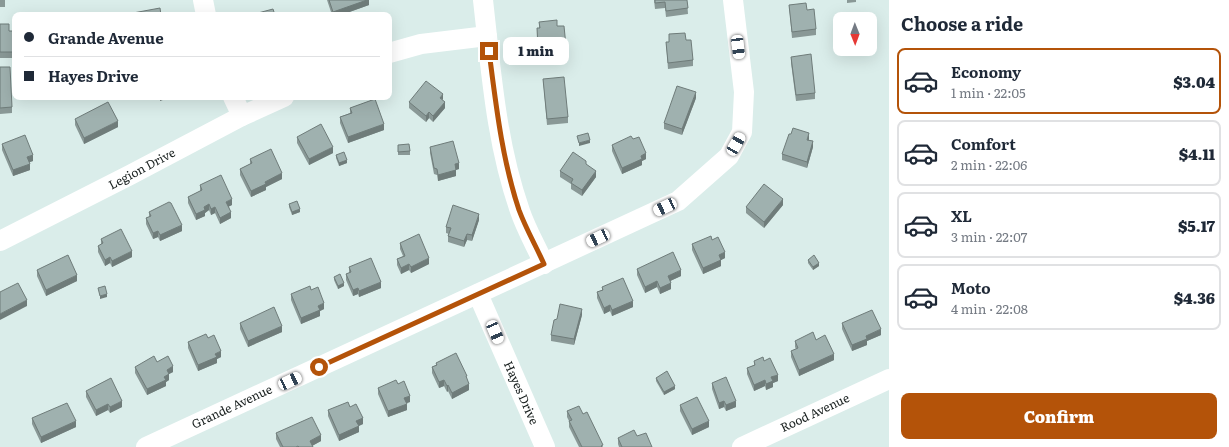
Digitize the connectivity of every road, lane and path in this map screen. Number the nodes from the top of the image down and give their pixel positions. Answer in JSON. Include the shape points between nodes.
{"nodes":[{"id":1,"x":203,"y":0,"type":"edge"},
{"id":2,"x":483,"y":0,"type":"edge"},
{"id":3,"x":733,"y":0,"type":"edge"},
{"id":4,"x":205,"y":12,"type":"edge"},
{"id":5,"x":487,"y":36,"type":"junction"},
{"id":6,"x":392,"y":52,"type":"edge"},
{"id":7,"x":234,"y":100,"type":"edge"},
{"id":8,"x":277,"y":100,"type":"edge"},
{"id":9,"x":242,"y":116,"type":"junction"},
{"id":10,"x":0,"y":241,"type":"edge"},
{"id":11,"x":544,"y":264,"type":"junction"},
{"id":12,"x":478,"y":294,"type":"junction"},
{"id":13,"x":889,"y":379,"type":"edge"},
{"id":14,"x":146,"y":447,"type":"edge"},
{"id":15,"x":544,"y":447,"type":"edge"},
{"id":16,"x":742,"y":447,"type":"edge"}],
"edges":[{"from":1,"to":4,"type":"street"},
{"from":2,"to":5,"type":"street"},
{"from":3,"to":11,"type":"street","name":"Grande Avenue","via":[[744,92],[742,132],[729,156],[678,201]]},
{"from":5,"to":6,"type":"street","via":[[421,44]]},
{"from":5,"to":11,"type":"street","via":[[505,161],[520,212]]},
{"from":7,"to":9,"type":"street"},
{"from":8,"to":9,"type":"street","name":"Legion Drive"},
{"from":9,"to":10,"type":"street","name":"Legion Drive"},
{"from":11,"to":12,"type":"street","name":"Grande Avenue"},
{"from":12,"to":14,"type":"street","name":"Grande Avenue"},
{"from":12,"to":15,"type":"street","name":"Hayes Drive"},
{"from":13,"to":16,"type":"street","name":"Rood Avenue"}]}
